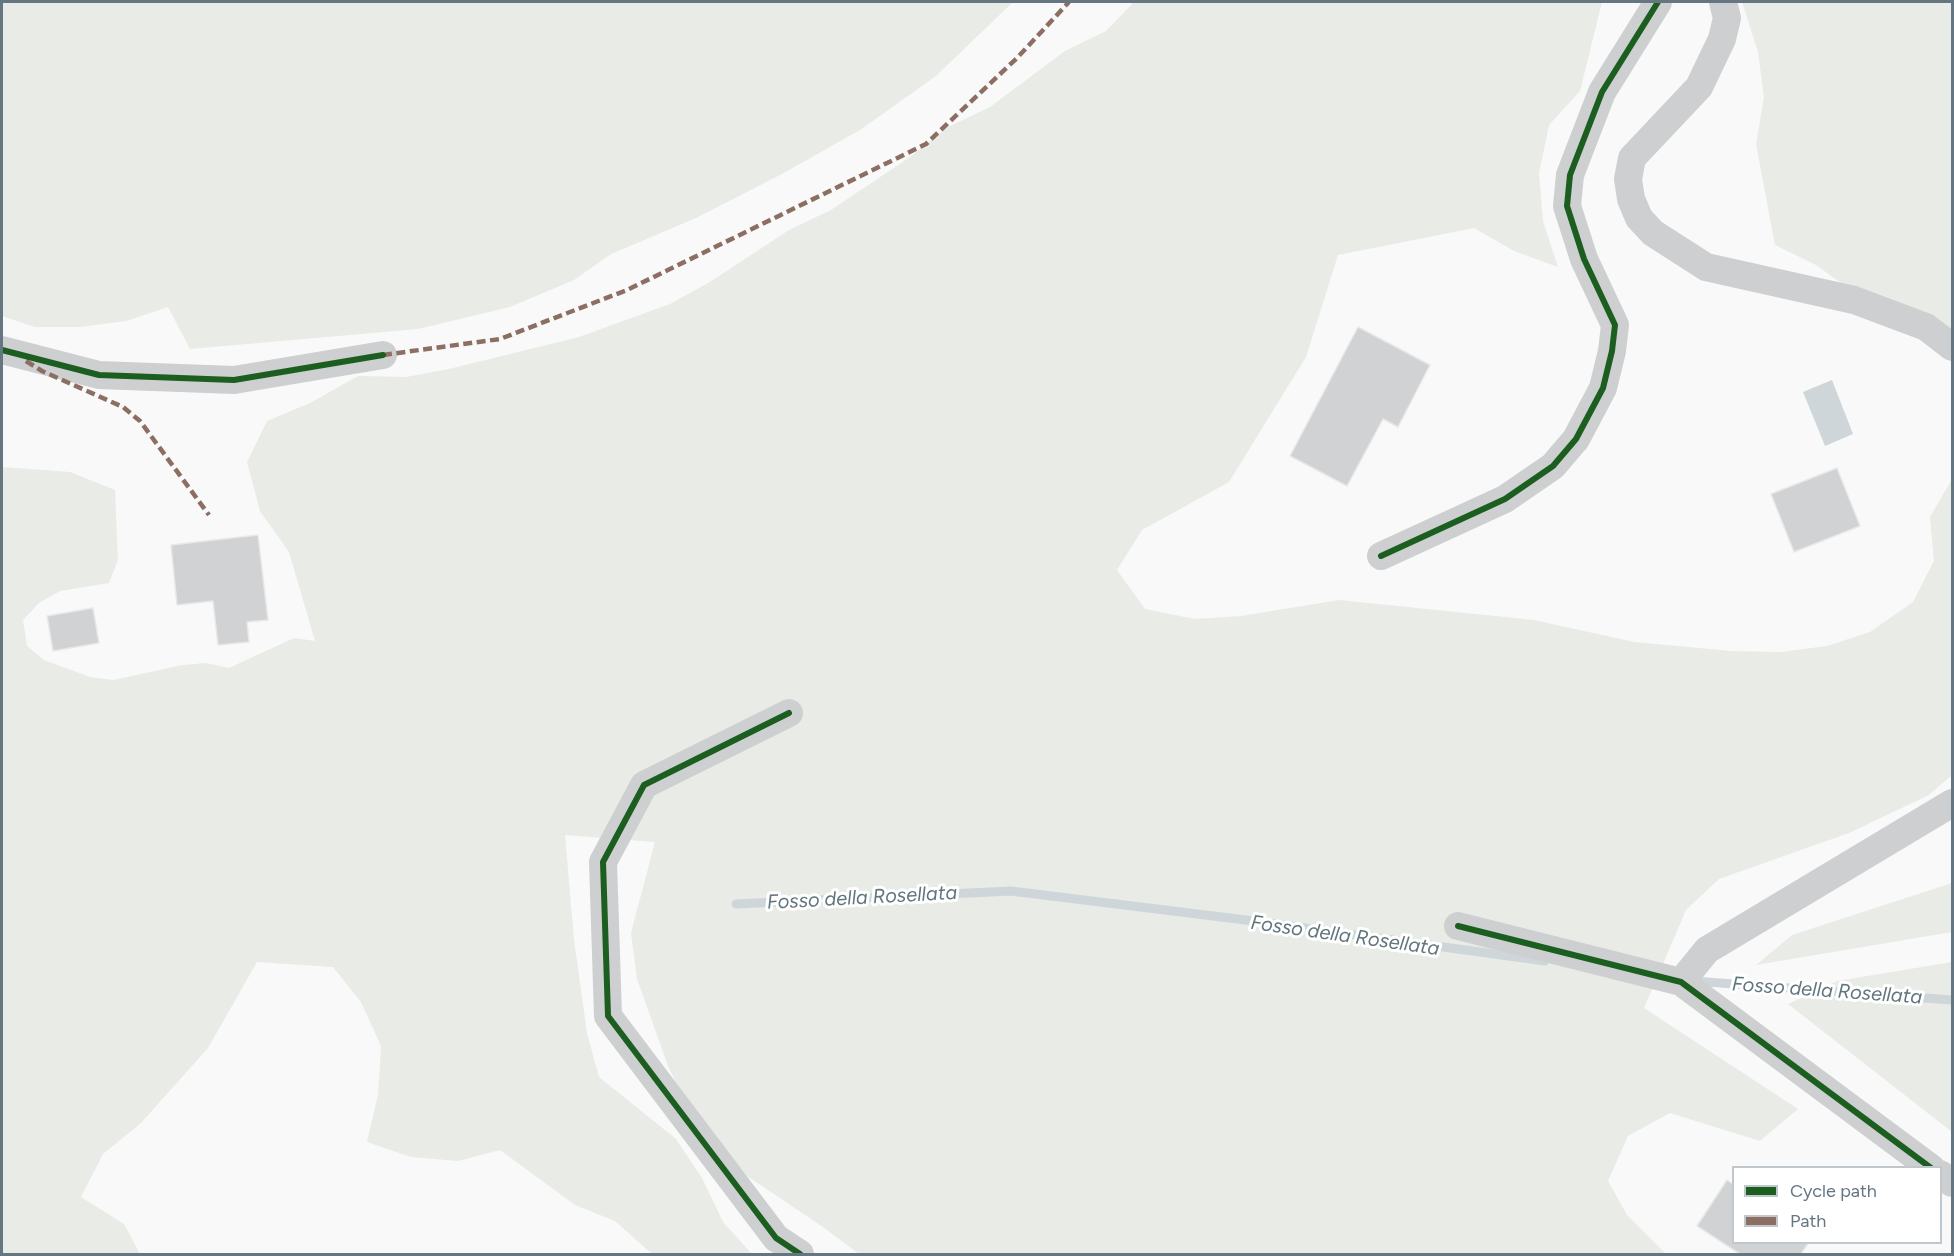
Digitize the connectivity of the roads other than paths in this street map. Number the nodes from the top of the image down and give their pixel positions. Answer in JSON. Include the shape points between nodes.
{"nodes":[{"id":1,"x":1659,"y":2,"type":"edge"},
{"id":2,"x":1723,"y":2,"type":"edge"},
{"id":3,"x":1953,"y":347,"type":"edge"},
{"id":4,"x":2,"y":350,"type":"edge"},
{"id":5,"x":383,"y":355,"type":"dead end"},
{"id":6,"x":1381,"y":556,"type":"dead end"},
{"id":7,"x":789,"y":713,"type":"dead end"},
{"id":8,"x":1953,"y":803,"type":"edge"},
{"id":9,"x":1458,"y":926,"type":"dead end"},
{"id":10,"x":1681,"y":982,"type":"junction"},
{"id":11,"x":1930,"y":1166,"type":"edge"},
{"id":12,"x":800,"y":1254,"type":"edge"}],
"edges":[{"from":1,"to":6,"type":"street","via":[[1602,92],[1569,175],[1567,206],[1584,259],[1615,325],[1603,388],[1576,439],[1552,466],[1505,499]]},
{"from":2,"to":3,"type":"street","via":[[1726,18],[1722,39],[1699,87],[1632,158],[1628,178],[1639,218],[1653,233],[1706,267],[1854,300],[1926,327]]},
{"from":4,"to":5,"type":"street","via":[[99,375],[234,380]]},
{"from":7,"to":12,"type":"street","via":[[644,785],[603,862],[608,1016],[776,1238]]},
{"from":8,"to":10,"type":"street","via":[[1707,950]]},
{"from":9,"to":10,"type":"street"},
{"from":10,"to":11,"type":"street"}]}
